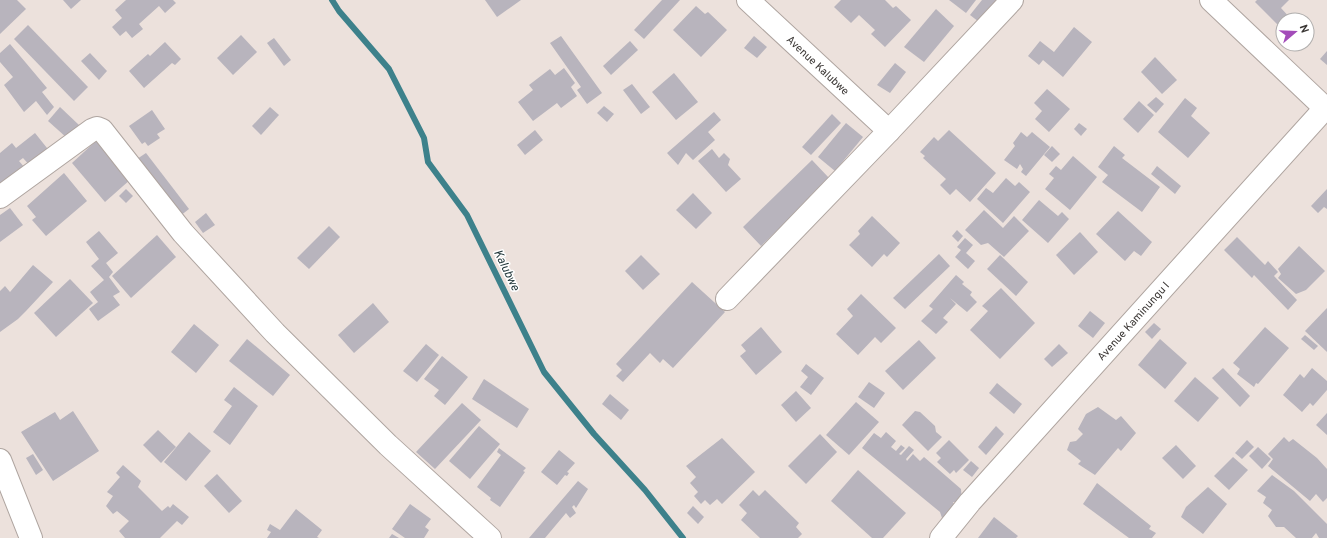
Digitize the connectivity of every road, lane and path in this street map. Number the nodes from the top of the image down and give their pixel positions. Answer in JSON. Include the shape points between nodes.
{"nodes":[{"id":1,"x":748,"y":0,"type":"edge"},
{"id":2,"x":1012,"y":0,"type":"edge"},
{"id":3,"x":1212,"y":0,"type":"edge"},
{"id":4,"x":1326,"y":108,"type":"edge"},
{"id":5,"x":889,"y":131,"type":"junction"},
{"id":6,"x":0,"y":197,"type":"edge"},
{"id":7,"x":727,"y":299,"type":"dead end"},
{"id":8,"x":0,"y":460,"type":"edge"},
{"id":9,"x":31,"y":538,"type":"edge"},
{"id":10,"x":490,"y":538,"type":"edge"},
{"id":11,"x":941,"y":538,"type":"edge"}],
"edges":[{"from":1,"to":5,"type":"street","name":"Avenue Kalubwe"},
{"from":2,"to":5,"type":"street"},
{"from":3,"to":4,"type":"street"},
{"from":4,"to":11,"type":"street","name":"Avenue Kaminungu I","via":[[970,502]]},
{"from":5,"to":7,"type":"street"},
{"from":6,"to":10,"type":"street","via":[[92,130],[102,130],[184,233],[275,333],[388,445]]},
{"from":8,"to":9,"type":"street"}]}
